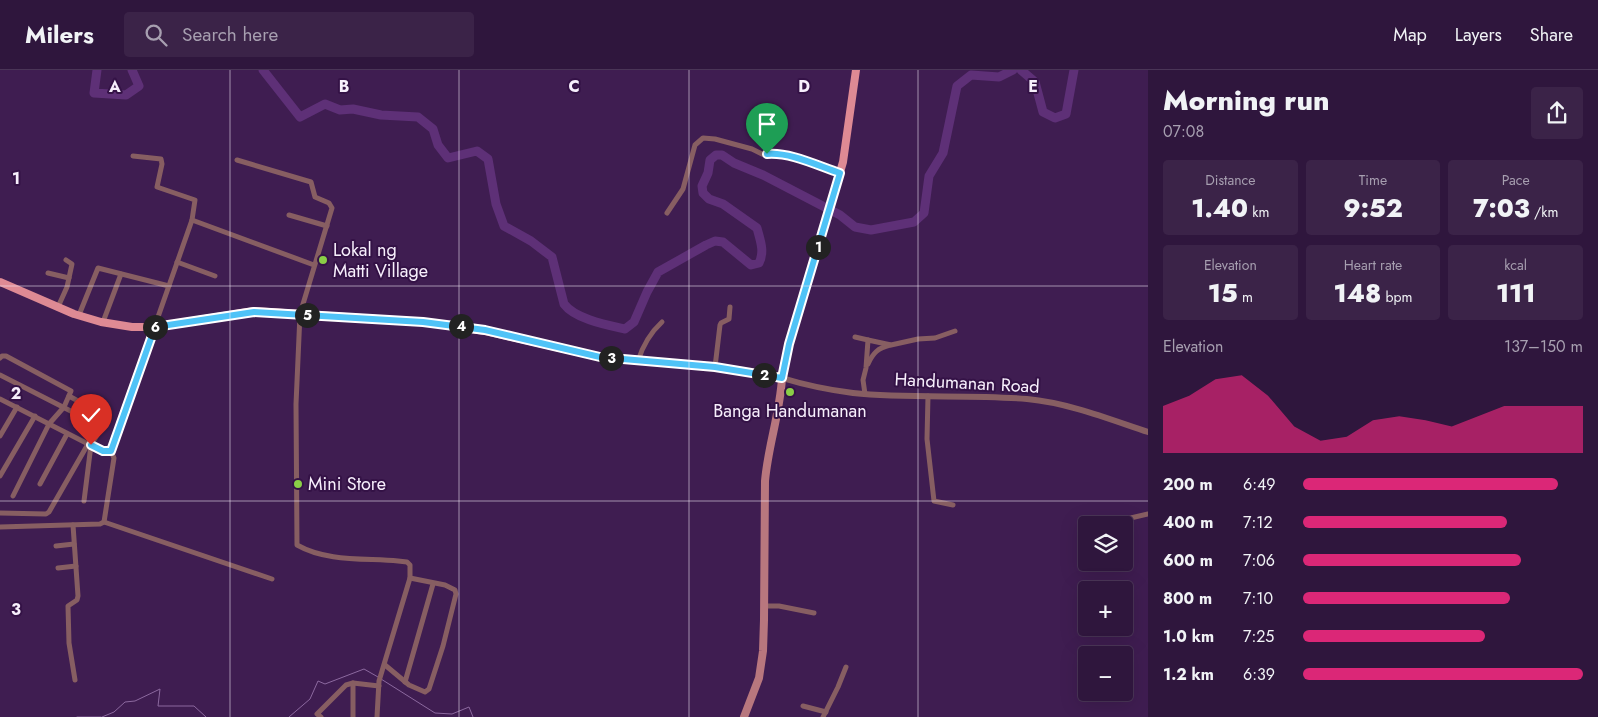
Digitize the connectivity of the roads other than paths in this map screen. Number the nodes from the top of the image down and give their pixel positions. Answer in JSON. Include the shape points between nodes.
{"nodes":[{"id":1,"x":856,"y":70,"type":"edge"},
{"id":2,"x":133,"y":156,"type":"dead end"},
{"id":3,"x":236,"y":160,"type":"dead end"},
{"id":4,"x":840,"y":173,"type":"junction"},
{"id":5,"x":667,"y":214,"type":"dead end"},
{"id":6,"x":289,"y":215,"type":"dead end"},
{"id":7,"x":192,"y":220,"type":"junction"},
{"id":8,"x":327,"y":226,"type":"junction"},
{"id":9,"x":66,"y":260,"type":"dead end"},
{"id":10,"x":177,"y":262,"type":"junction"},
{"id":11,"x":314,"y":264,"type":"junction"},
{"id":12,"x":48,"y":273,"type":"dead end"},
{"id":13,"x":121,"y":274,"type":"junction"},
{"id":14,"x":215,"y":276,"type":"dead end"},
{"id":15,"x":69,"y":278,"type":"junction"},
{"id":16,"x":0,"y":282,"type":"edge"},
{"id":17,"x":169,"y":286,"type":"junction"},
{"id":18,"x":58,"y":307,"type":"junction"},
{"id":19,"x":730,"y":307,"type":"dead end"},
{"id":20,"x":300,"y":314,"type":"junction"},
{"id":21,"x":79,"y":315,"type":"junction"},
{"id":22,"x":103,"y":322,"type":"junction"},
{"id":23,"x":662,"y":322,"type":"dead end"},
{"id":24,"x":155,"y":327,"type":"junction"},
{"id":25,"x":955,"y":331,"type":"dead end"},
{"id":26,"x":855,"y":337,"type":"dead end"},
{"id":27,"x":868,"y":340,"type":"junction"},
{"id":28,"x":890,"y":345,"type":"junction"},
{"id":29,"x":0,"y":358,"type":"edge"},
{"id":30,"x":638,"y":361,"type":"junction"},
{"id":31,"x":715,"y":367,"type":"junction"},
{"id":32,"x":866,"y":368,"type":"junction"},
{"id":33,"x":0,"y":375,"type":"edge"},
{"id":34,"x":782,"y":378,"type":"junction"},
{"id":35,"x":865,"y":394,"type":"junction"},
{"id":36,"x":69,"y":396,"type":"junction"},
{"id":37,"x":928,"y":396,"type":"junction"},
{"id":38,"x":0,"y":399,"type":"edge"},
{"id":39,"x":17,"y":407,"type":"junction"},
{"id":40,"x":64,"y":407,"type":"junction"},
{"id":41,"x":35,"y":416,"type":"junction"},
{"id":42,"x":49,"y":424,"type":"junction"},
{"id":43,"x":102,"y":427,"type":"junction"},
{"id":44,"x":1148,"y":432,"type":"edge"},
{"id":45,"x":67,"y":434,"type":"junction"},
{"id":46,"x":0,"y":436,"type":"edge"},
{"id":47,"x":89,"y":444,"type":"junction"},
{"id":48,"x":111,"y":451,"type":"junction"},
{"id":49,"x":78,"y":461,"type":"junction"},
{"id":50,"x":87,"y":465,"type":"junction"},
{"id":51,"x":0,"y":476,"type":"edge"},
{"id":52,"x":40,"y":484,"type":"dead end"},
{"id":53,"x":12,"y":496,"type":"dead end"},
{"id":54,"x":84,"y":501,"type":"dead end"},
{"id":55,"x":953,"y":505,"type":"dead end"},
{"id":56,"x":0,"y":513,"type":"edge"},
{"id":57,"x":1148,"y":514,"type":"edge"},
{"id":58,"x":1133,"y":517,"type":"edge"},
{"id":59,"x":104,"y":522,"type":"junction"},
{"id":60,"x":73,"y":525,"type":"junction"},
{"id":61,"x":0,"y":527,"type":"edge"},
{"id":62,"x":74,"y":544,"type":"junction"},
{"id":63,"x":56,"y":546,"type":"dead end"},
{"id":64,"x":76,"y":566,"type":"junction"},
{"id":65,"x":58,"y":568,"type":"dead end"},
{"id":66,"x":410,"y":578,"type":"junction"},
{"id":67,"x":272,"y":579,"type":"dead end"},
{"id":68,"x":433,"y":584,"type":"junction"},
{"id":69,"x":765,"y":606,"type":"junction"},
{"id":70,"x":814,"y":613,"type":"dead end"},
{"id":71,"x":385,"y":666,"type":"junction"},
{"id":72,"x":846,"y":666,"type":"dead end"},
{"id":73,"x":75,"y":680,"type":"dead end"},
{"id":74,"x":405,"y":682,"type":"junction"},
{"id":75,"x":353,"y":683,"type":"junction"},
{"id":76,"x":379,"y":684,"type":"junction"},
{"id":77,"x":803,"y":706,"type":"dead end"},
{"id":78,"x":825,"y":715,"type":"edge"},
{"id":79,"x":317,"y":716,"type":"edge"},
{"id":80,"x":353,"y":717,"type":"edge"},
{"id":81,"x":377,"y":717,"type":"edge"},
{"id":82,"x":744,"y":717,"type":"edge"}],
"edges":[{"from":1,"to":4,"type":"main road"},
{"from":2,"to":7,"type":"street","via":[[161,159],[157,187],[196,200]]},
{"from":3,"to":8,"type":"street","via":[[311,182],[315,197],[331,205]]},
{"from":4,"to":5,"type":"street","via":[[793,156],[762,154],[703,138],[695,145],[683,189]]},
{"from":4,"to":34,"type":"main road","via":[[789,344]]},
{"from":6,"to":8,"type":"street"},
{"from":7,"to":10,"type":"street"},
{"from":7,"to":11,"type":"street"},
{"from":8,"to":11,"type":"street"},
{"from":9,"to":15,"type":"street","via":[[72,264]]},
{"from":10,"to":14,"type":"street"},
{"from":10,"to":17,"type":"street"},
{"from":11,"to":20,"type":"street"},
{"from":12,"to":15,"type":"street"},
{"from":13,"to":17,"type":"street"},
{"from":13,"to":21,"type":"street","via":[[98,268]]},
{"from":13,"to":22,"type":"street"},
{"from":15,"to":18,"type":"street"},
{"from":16,"to":18,"type":"main road"},
{"from":17,"to":24,"type":"street"},
{"from":18,"to":21,"type":"main road"},
{"from":19,"to":31,"type":"street","via":[[729,319],[720,326]]},
{"from":20,"to":24,"type":"main road","via":[[254,312]]},
{"from":20,"to":30,"type":"main road","via":[[452,325],[600,357]]},
{"from":20,"to":66,"type":"street","via":[[296,404],[297,545],[331,557],[407,562],[410,564]]},
{"from":21,"to":22,"type":"main road"},
{"from":22,"to":24,"type":"main road"},
{"from":23,"to":30,"type":"street","via":[[643,345]]},
{"from":24,"to":48,"type":"street"},
{"from":25,"to":28,"type":"street","via":[[936,338]]},
{"from":26,"to":27,"type":"street"},
{"from":27,"to":28,"type":"street"},
{"from":27,"to":32,"type":"street"},
{"from":28,"to":32,"type":"street","via":[[872,355]]},
{"from":29,"to":36,"type":"street","via":[[6,356],[70,390]]},
{"from":30,"to":31,"type":"main road"},
{"from":31,"to":34,"type":"main road"},
{"from":32,"to":35,"type":"street","via":[[863,380]]},
{"from":33,"to":40,"type":"street"},
{"from":34,"to":35,"type":"street","name":"Handumanan Road"},
{"from":34,"to":69,"type":"main road","via":[[765,481]]},
{"from":35,"to":37,"type":"street","name":"Handumanan Road"},
{"from":36,"to":40,"type":"street"},
{"from":36,"to":43,"type":"street","via":[[104,415]]},
{"from":37,"to":44,"type":"street","name":"Handumanan Road","via":[[1046,402]]},
{"from":37,"to":55,"type":"street","via":[[927,439],[934,501]]},
{"from":38,"to":39,"type":"street"},
{"from":39,"to":41,"type":"street"},
{"from":39,"to":46,"type":"street"},
{"from":40,"to":42,"type":"street"},
{"from":40,"to":43,"type":"street"},
{"from":41,"to":42,"type":"street"},
{"from":41,"to":51,"type":"street"},
{"from":42,"to":45,"type":"street"},
{"from":42,"to":53,"type":"street"},
{"from":43,"to":47,"type":"street"},
{"from":45,"to":47,"type":"street"},
{"from":45,"to":52,"type":"street"},
{"from":47,"to":48,"type":"street"},
{"from":47,"to":49,"type":"street"},
{"from":47,"to":50,"type":"street"},
{"from":48,"to":59,"type":"street","via":[[114,458]]},
{"from":49,"to":50,"type":"street"},
{"from":49,"to":56,"type":"street","via":[[49,512]]},
{"from":50,"to":54,"type":"street"},
{"from":57,"to":58,"type":"street"},
{"from":59,"to":60,"type":"street"},
{"from":59,"to":67,"type":"street"},
{"from":60,"to":61,"type":"street"},
{"from":60,"to":62,"type":"street"},
{"from":62,"to":63,"type":"street"},
{"from":62,"to":64,"type":"street"},
{"from":64,"to":65,"type":"street"},
{"from":64,"to":73,"type":"street","via":[[78,596],[68,606]]},
{"from":66,"to":68,"type":"street"},
{"from":66,"to":71,"type":"street"},
{"from":68,"to":74,"type":"street"},
{"from":68,"to":74,"type":"street","via":[[452,587],[456,594],[443,646],[429,689],[421,691]]},
{"from":69,"to":70,"type":"street"},
{"from":69,"to":82,"type":"main road","via":[[758,684]]},
{"from":71,"to":74,"type":"street"},
{"from":71,"to":76,"type":"street"},
{"from":72,"to":78,"type":"street"},
{"from":75,"to":76,"type":"street"},
{"from":75,"to":79,"type":"street","via":[[339,690]]},
{"from":75,"to":80,"type":"street"},
{"from":76,"to":81,"type":"street"},
{"from":77,"to":78,"type":"street"}]}
